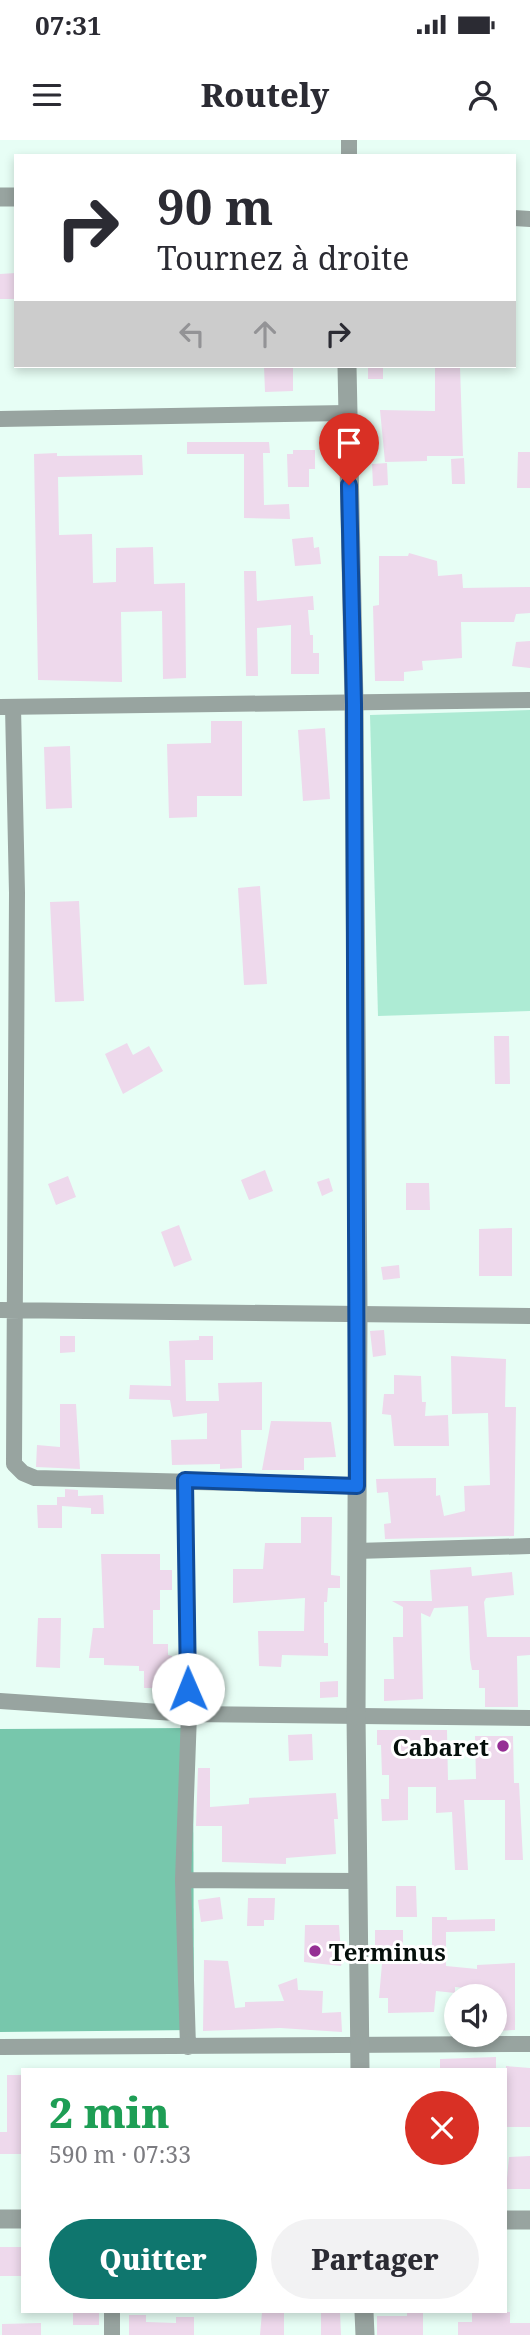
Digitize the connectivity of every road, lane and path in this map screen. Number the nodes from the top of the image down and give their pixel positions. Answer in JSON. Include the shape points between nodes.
{"nodes":[{"id":1,"x":348,"y":368,"type":"edge"},
{"id":2,"x":348,"y":412,"type":"junction"},
{"id":3,"x":0,"y":419,"type":"edge"},
{"id":4,"x":530,"y":699,"type":"edge"},
{"id":5,"x":354,"y":704,"type":"junction"},
{"id":6,"x":7,"y":707,"type":"edge"},
{"id":7,"x":8,"y":805,"type":"edge"},
{"id":8,"x":8,"y":966,"type":"edge"},
{"id":9,"x":8,"y":1134,"type":"edge"},
{"id":10,"x":8,"y":1311,"type":"edge"},
{"id":11,"x":358,"y":1314,"type":"junction"},
{"id":12,"x":530,"y":1316,"type":"edge"},
{"id":13,"x":185,"y":1480,"type":"junction"},
{"id":14,"x":357,"y":1486,"type":"junction"},
{"id":15,"x":530,"y":1546,"type":"edge"},
{"id":16,"x":356,"y":1551,"type":"junction"},
{"id":17,"x":0,"y":1701,"type":"edge"},
{"id":18,"x":189,"y":1714,"type":"junction"},
{"id":19,"x":356,"y":1714,"type":"junction"},
{"id":20,"x":530,"y":1718,"type":"edge"},
{"id":21,"x":183,"y":1880,"type":"junction"},
{"id":22,"x":359,"y":1881,"type":"junction"},
{"id":23,"x":530,"y":2044,"type":"edge"},
{"id":24,"x":0,"y":2047,"type":"edge"},
{"id":25,"x":188,"y":2047,"type":"junction"},
{"id":26,"x":360,"y":2047,"type":"junction"},
{"id":27,"x":360,"y":2068,"type":"edge"},
{"id":28,"x":0,"y":2219,"type":"edge"},
{"id":29,"x":21,"y":2219,"type":"edge"},
{"id":30,"x":507,"y":2220,"type":"edge"},
{"id":31,"x":530,"y":2220,"type":"edge"},
{"id":32,"x":112,"y":2313,"type":"edge"},
{"id":33,"x":364,"y":2313,"type":"edge"},
{"id":34,"x":112,"y":2335,"type":"edge"},
{"id":35,"x":365,"y":2335,"type":"edge"}],
"edges":[{"from":1,"to":2,"type":"street"},
{"from":2,"to":3,"type":"street"},
{"from":2,"to":5,"type":"street"},
{"from":4,"to":5,"type":"street"},
{"from":5,"to":6,"type":"street"},
{"from":5,"to":11,"type":"street"},
{"from":6,"to":7,"type":"street"},
{"from":7,"to":8,"type":"street"},
{"from":8,"to":9,"type":"street"},
{"from":9,"to":10,"type":"street"},
{"from":10,"to":11,"type":"street"},
{"from":10,"to":13,"type":"street","via":[[14,1464],[23,1473],[35,1478]]},
{"from":11,"to":12,"type":"street"},
{"from":11,"to":14,"type":"street"},
{"from":13,"to":14,"type":"street"},
{"from":13,"to":18,"type":"street"},
{"from":14,"to":16,"type":"street"},
{"from":15,"to":16,"type":"street"},
{"from":16,"to":19,"type":"street"},
{"from":17,"to":18,"type":"street"},
{"from":18,"to":19,"type":"street"},
{"from":18,"to":21,"type":"street"},
{"from":19,"to":20,"type":"street"},
{"from":19,"to":22,"type":"street"},
{"from":21,"to":22,"type":"street"},
{"from":21,"to":25,"type":"street"},
{"from":22,"to":26,"type":"street"},
{"from":23,"to":26,"type":"street"},
{"from":24,"to":25,"type":"street"},
{"from":25,"to":26,"type":"street"},
{"from":26,"to":27,"type":"street"},
{"from":28,"to":29,"type":"street"},
{"from":30,"to":31,"type":"street"},
{"from":32,"to":34,"type":"street"},
{"from":33,"to":35,"type":"street"}]}
